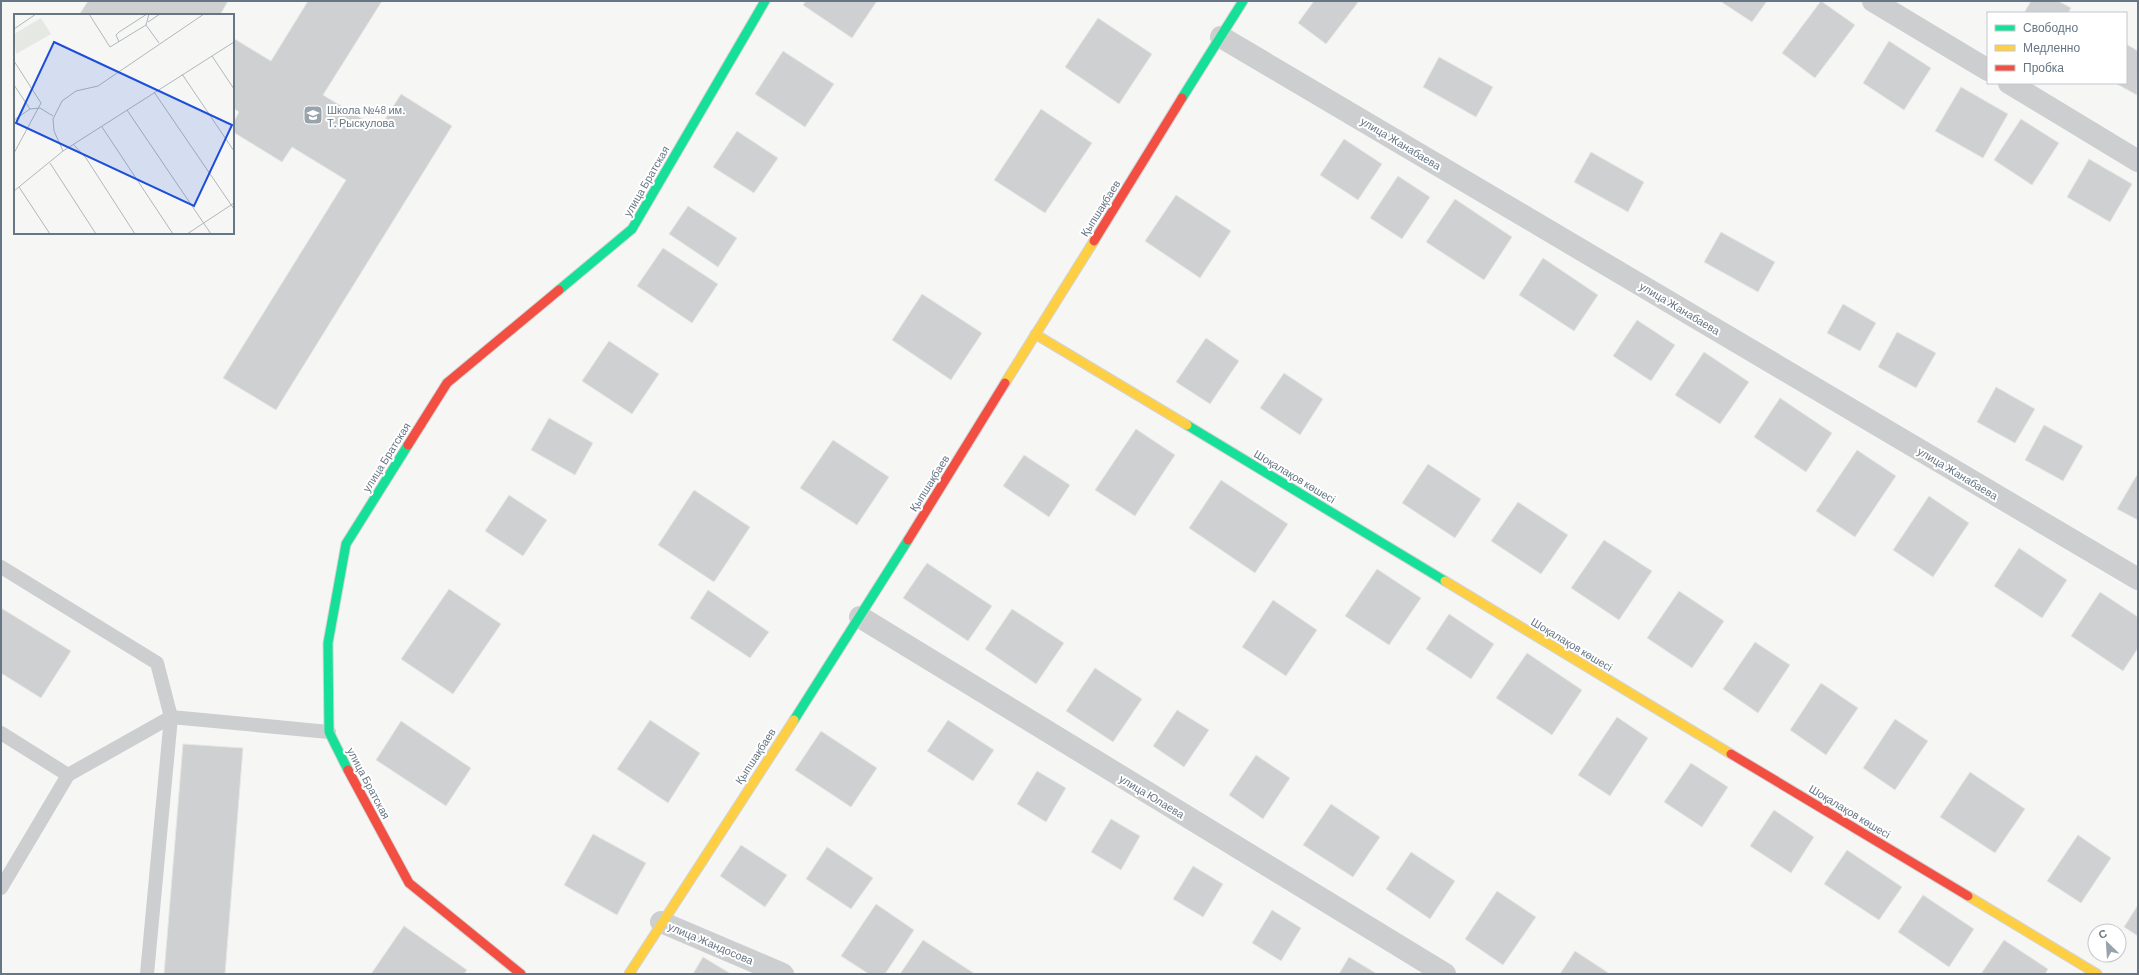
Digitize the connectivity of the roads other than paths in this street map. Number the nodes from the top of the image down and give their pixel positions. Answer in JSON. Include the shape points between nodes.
{"nodes":[{"id":1,"x":765,"y":1,"type":"edge"},
{"id":2,"x":1243,"y":1,"type":"edge"},
{"id":3,"x":1873,"y":1,"type":"edge"},
{"id":4,"x":1221,"y":37,"type":"junction"},
{"id":5,"x":1987,"y":69,"type":"edge"},
{"id":6,"x":2011,"y":84,"type":"edge"},
{"id":7,"x":2138,"y":161,"type":"edge"},
{"id":8,"x":1035,"y":334,"type":"junction"},
{"id":9,"x":1,"y":567,"type":"edge"},
{"id":10,"x":2138,"y":579,"type":"edge"},
{"id":11,"x":860,"y":617,"type":"junction"},
{"id":12,"x":171,"y":717,"type":"junction"},
{"id":13,"x":329,"y":732,"type":"junction"},
{"id":14,"x":1,"y":733,"type":"edge"},
{"id":15,"x":68,"y":774,"type":"junction"},
{"id":16,"x":1,"y":888,"type":"edge"},
{"id":17,"x":661,"y":922,"type":"junction"},
{"id":18,"x":147,"y":974,"type":"edge"},
{"id":19,"x":521,"y":974,"type":"edge"},
{"id":20,"x":629,"y":974,"type":"edge"},
{"id":21,"x":783,"y":974,"type":"edge"},
{"id":22,"x":1444,"y":974,"type":"edge"},
{"id":23,"x":2097,"y":974,"type":"edge"}],
"edges":[{"from":1,"to":13,"type":"street","name":"улица Братская","via":[[632,229],[447,383],[346,544],[328,643]]},
{"from":2,"to":4,"type":"street","name":"Қыпшақбаев"},
{"from":3,"to":5,"type":"street"},
{"from":4,"to":8,"type":"street","name":"Қыпшақбаев"},
{"from":4,"to":10,"type":"street","name":"улица Жанабаева"},
{"from":6,"to":7,"type":"street"},
{"from":8,"to":11,"type":"street","name":"Қыпшақбаев"},
{"from":8,"to":23,"type":"street","name":"Шоқалақов көшесі"},
{"from":9,"to":12,"type":"lane","via":[[157,663]]},
{"from":11,"to":17,"type":"street","name":"Қыпшақбаев"},
{"from":11,"to":22,"type":"street","name":"улица Юлаева"},
{"from":12,"to":13,"type":"lane"},
{"from":12,"to":15,"type":"lane"},
{"from":12,"to":18,"type":"lane"},
{"from":13,"to":19,"type":"street","name":"улица Братская","via":[[344,765],[408,882]]},
{"from":14,"to":15,"type":"lane"},
{"from":15,"to":16,"type":"lane"},
{"from":17,"to":20,"type":"street","name":"Қыпшақбаев"},
{"from":17,"to":21,"type":"street","name":"улица Жандосова"}]}
